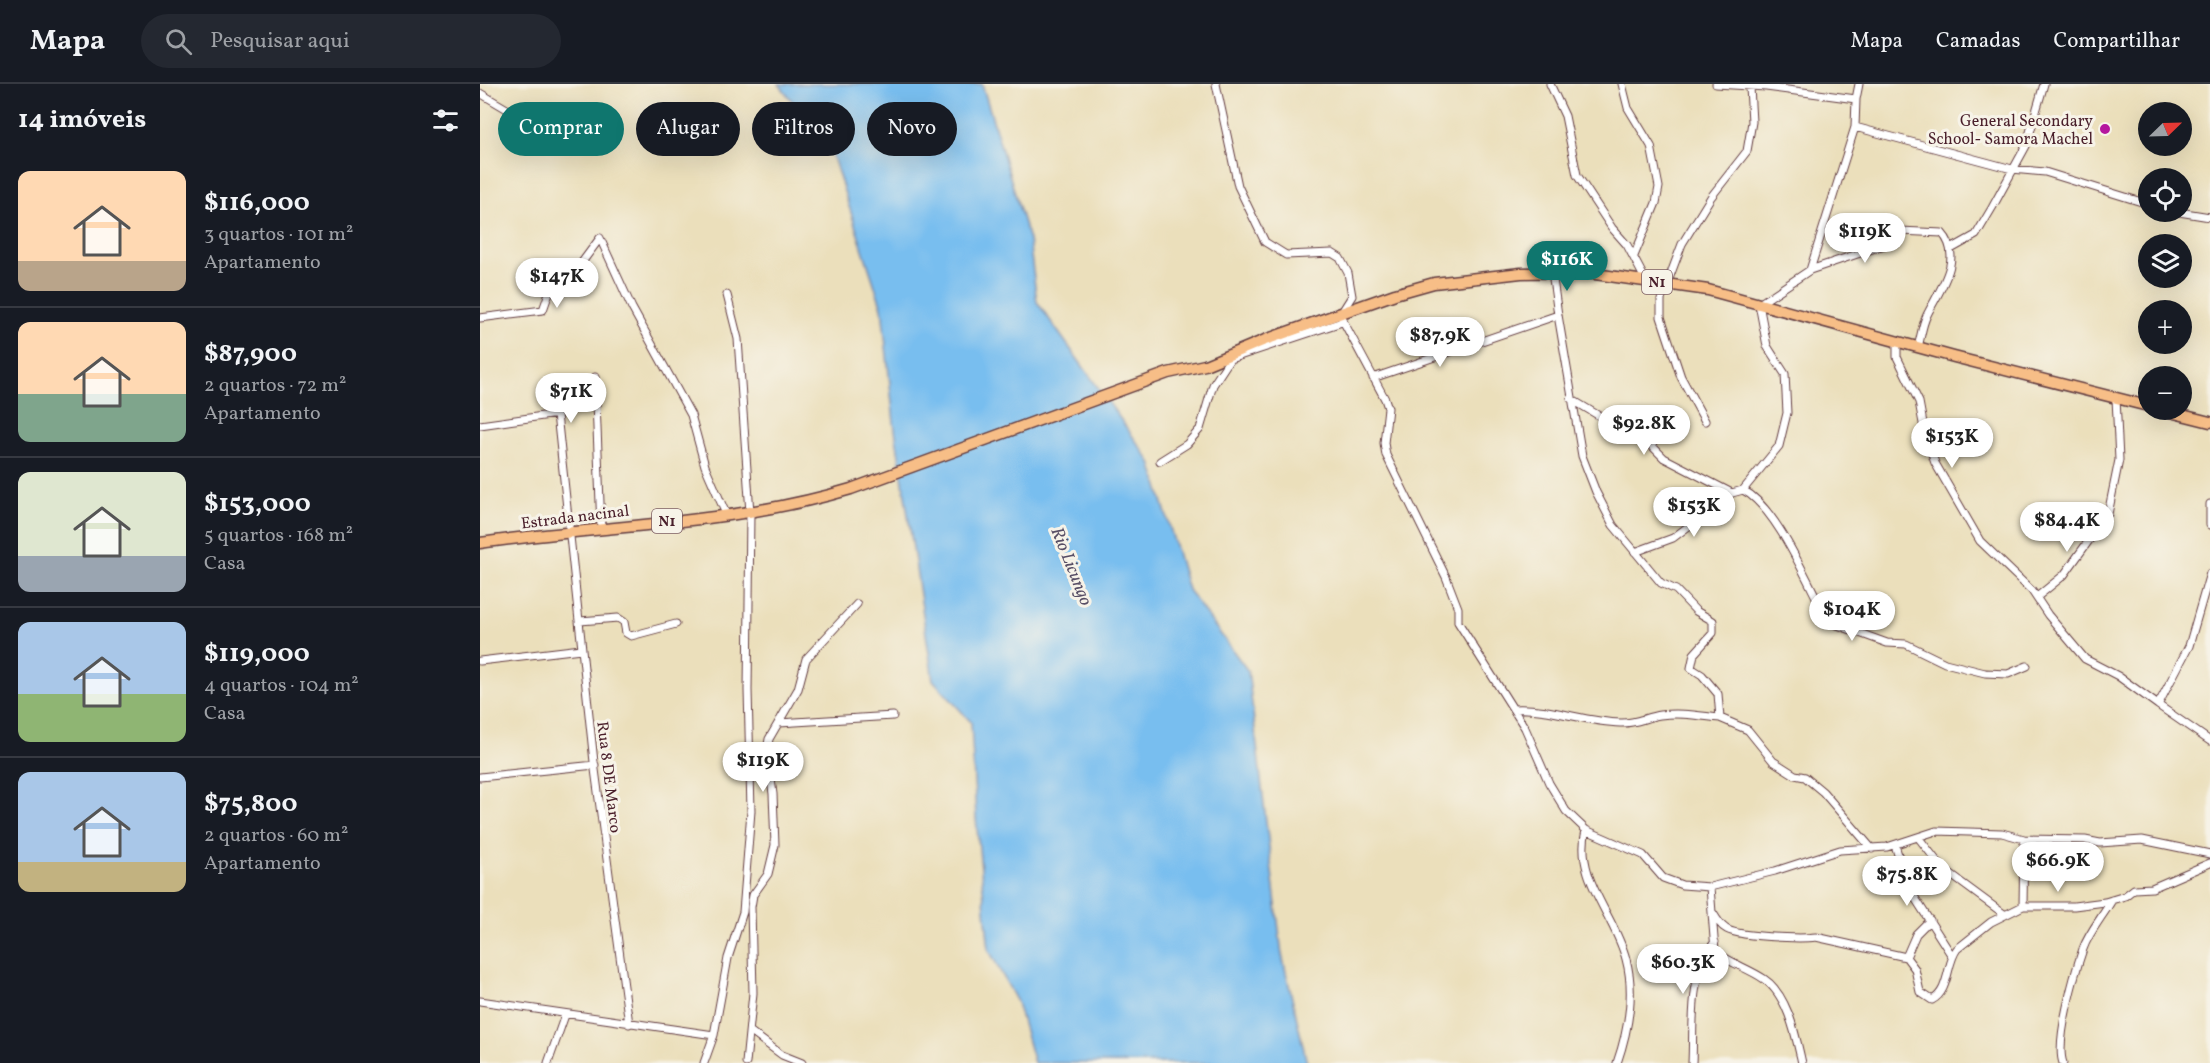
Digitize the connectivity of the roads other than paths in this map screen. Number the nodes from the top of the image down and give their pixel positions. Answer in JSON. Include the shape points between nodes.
{"nodes":[{"id":1,"x":1216,"y":84,"type":"edge"},
{"id":2,"x":1550,"y":84,"type":"edge"},
{"id":3,"x":1622,"y":84,"type":"edge"},
{"id":4,"x":1716,"y":84,"type":"edge"},
{"id":5,"x":1859,"y":84,"type":"edge"},
{"id":6,"x":2044,"y":84,"type":"edge"},
{"id":7,"x":1750,"y":87,"type":"junction"},
{"id":8,"x":480,"y":93,"type":"edge"},
{"id":9,"x":1856,"y":99,"type":"junction"},
{"id":10,"x":498,"y":104,"type":"edge"},
{"id":11,"x":1854,"y":127,"type":"junction"},
{"id":12,"x":2012,"y":169,"type":"junction"},
{"id":13,"x":2138,"y":201,"type":"edge"},
{"id":14,"x":2192,"y":214,"type":"edge"},
{"id":15,"x":2210,"y":217,"type":"edge"},
{"id":16,"x":1951,"y":249,"type":"junction"},
{"id":17,"x":1634,"y":256,"type":"junction"},
{"id":18,"x":1810,"y":270,"type":"junction"},
{"id":19,"x":1552,"y":272,"type":"junction"},
{"id":20,"x":1646,"y":281,"type":"junction"},
{"id":21,"x":1669,"y":284,"type":"junction"},
{"id":22,"x":727,"y":295,"type":"dead end"},
{"id":23,"x":1759,"y":304,"type":"junction"},
{"id":24,"x":1558,"y":315,"type":"junction"},
{"id":25,"x":480,"y":318,"type":"edge"},
{"id":26,"x":1341,"y":318,"type":"junction"},
{"id":27,"x":1897,"y":341,"type":"junction"},
{"id":28,"x":1918,"y":347,"type":"junction"},
{"id":29,"x":595,"y":377,"type":"dead end"},
{"id":30,"x":1373,"y":378,"type":"junction"},
{"id":31,"x":2116,"y":398,"type":"junction"},
{"id":32,"x":1571,"y":399,"type":"junction"},
{"id":33,"x":2138,"y":404,"type":"edge"},
{"id":34,"x":556,"y":405,"type":"dead end"},
{"id":35,"x":557,"y":414,"type":"junction"},
{"id":36,"x":2192,"y":418,"type":"edge"},
{"id":37,"x":1705,"y":421,"type":"dead end"},
{"id":38,"x":2210,"y":422,"type":"edge"},
{"id":39,"x":480,"y":425,"type":"edge"},
{"id":40,"x":1160,"y":461,"type":"dead end"},
{"id":41,"x":1743,"y":490,"type":"junction"},
{"id":42,"x":1732,"y":492,"type":"junction"},
{"id":43,"x":2210,"y":504,"type":"edge"},
{"id":44,"x":750,"y":513,"type":"junction"},
{"id":45,"x":726,"y":514,"type":"junction"},
{"id":46,"x":2210,"y":525,"type":"edge"},
{"id":47,"x":601,"y":528,"type":"junction"},
{"id":48,"x":570,"y":533,"type":"junction"},
{"id":49,"x":480,"y":543,"type":"edge"},
{"id":50,"x":1635,"y":552,"type":"junction"},
{"id":51,"x":2210,"y":573,"type":"edge"},
{"id":52,"x":2037,"y":597,"type":"junction"},
{"id":53,"x":857,"y":604,"type":"dead end"},
{"id":54,"x":580,"y":621,"type":"junction"},
{"id":55,"x":676,"y":624,"type":"dead end"},
{"id":56,"x":581,"y":649,"type":"junction"},
{"id":57,"x":480,"y":661,"type":"edge"},
{"id":58,"x":2027,"y":666,"type":"dead end"},
{"id":59,"x":2158,"y":705,"type":"junction"},
{"id":60,"x":1514,"y":709,"type":"junction"},
{"id":61,"x":893,"y":716,"type":"dead end"},
{"id":62,"x":1720,"y":718,"type":"junction"},
{"id":63,"x":779,"y":723,"type":"junction"},
{"id":64,"x":2210,"y":741,"type":"edge"},
{"id":65,"x":595,"y":765,"type":"junction"},
{"id":66,"x":480,"y":777,"type":"edge"},
{"id":67,"x":1586,"y":830,"type":"junction"},
{"id":68,"x":1918,"y":837,"type":"junction"},
{"id":69,"x":2024,"y":839,"type":"junction"},
{"id":70,"x":1895,"y":845,"type":"junction"},
{"id":71,"x":1872,"y":849,"type":"junction"},
{"id":72,"x":2210,"y":854,"type":"edge"},
{"id":73,"x":2210,"y":863,"type":"edge"},
{"id":74,"x":1710,"y":887,"type":"junction"},
{"id":75,"x":2112,"y":900,"type":"junction"},
{"id":76,"x":2023,"y":906,"type":"junction"},
{"id":77,"x":1713,"y":913,"type":"junction"},
{"id":78,"x":2004,"y":914,"type":"junction"},
{"id":79,"x":1930,"y":920,"type":"junction"},
{"id":80,"x":1715,"y":942,"type":"junction"},
{"id":81,"x":1952,"y":956,"type":"junction"},
{"id":82,"x":1906,"y":957,"type":"junction"},
{"id":83,"x":480,"y":1001,"type":"edge"},
{"id":84,"x":565,"y":1015,"type":"junction"},
{"id":85,"x":629,"y":1024,"type":"junction"},
{"id":86,"x":751,"y":1032,"type":"junction"},
{"id":87,"x":714,"y":1035,"type":"junction"},
{"id":88,"x":548,"y":1063,"type":"edge"},
{"id":89,"x":704,"y":1063,"type":"edge"},
{"id":90,"x":746,"y":1063,"type":"edge"},
{"id":91,"x":802,"y":1063,"type":"edge"},
{"id":92,"x":1617,"y":1063,"type":"edge"},
{"id":93,"x":1692,"y":1063,"type":"edge"},
{"id":94,"x":1802,"y":1063,"type":"edge"},
{"id":95,"x":2063,"y":1063,"type":"edge"}],
"edges":[{"from":1,"to":26,"type":"street","via":[[1238,186],[1265,242],[1286,255],[1332,253],[1340,258],[1348,273],[1352,296]]},
{"from":2,"to":17,"type":"street","via":[[1565,116],[1577,175]]},
{"from":3,"to":17,"type":"street","via":[[1628,108],[1651,146],[1659,187]]},
{"from":4,"to":7,"type":"street"},
{"from":5,"to":9,"type":"street"},
{"from":6,"to":12,"type":"street","via":[[2026,146]]},
{"from":7,"to":9,"type":"street"},
{"from":7,"to":21,"type":"street","via":[[1752,122],[1747,151],[1711,197],[1682,244]]},
{"from":8,"to":10,"type":"street"},
{"from":9,"to":11,"type":"street"},
{"from":11,"to":12,"type":"street"},
{"from":11,"to":18,"type":"street"},
{"from":12,"to":13,"type":"street","via":[[2045,172]]},
{"from":12,"to":16,"type":"street","via":[[1977,234]]},
{"from":14,"to":15,"type":"street"},
{"from":16,"to":18,"type":"street","via":[[1942,233],[1900,231],[1887,244]]},
{"from":16,"to":28,"type":"street","via":[[1950,266],[1925,317]]},
{"from":17,"to":20,"type":"street"},
{"from":18,"to":23,"type":"street"},
{"from":19,"to":20,"type":"highway","number":"N1"},
{"from":19,"to":24,"type":"street"},
{"from":19,"to":26,"type":"highway","number":"N1","via":[[1434,283]]},
{"from":20,"to":21,"type":"highway","number":"N1"},
{"from":21,"to":23,"type":"highway","number":"N1"},
{"from":21,"to":37,"type":"street","via":[[1661,300],[1661,317],[1681,377]]},
{"from":22,"to":44,"type":"street","via":[[738,339]]},
{"from":23,"to":27,"type":"highway","number":"N1"},
{"from":23,"to":41,"type":"street","via":[[1767,346],[1785,374],[1787,413],[1779,446]]},
{"from":24,"to":30,"type":"street"},
{"from":24,"to":32,"type":"street"},
{"from":25,"to":45,"type":"street","via":[[543,310],[550,290],[562,274],[580,265],[600,238],[632,308],[692,415],[705,466]]},
{"from":26,"to":30,"type":"street"},
{"from":26,"to":40,"type":"street","via":[[1230,359],[1213,386],[1200,429],[1187,444]]},
{"from":26,"to":44,"type":"highway","name":"Estrada nacinal","number":"N1","via":[[1205,365],[1168,373],[851,489],[801,504]]},
{"from":27,"to":28,"type":"highway","number":"N1"},
{"from":27,"to":52,"type":"street","via":[[1897,357],[1919,402],[1935,463],[1980,541]]},
{"from":28,"to":31,"type":"highway","number":"N1"},
{"from":29,"to":47,"type":"street"},
{"from":30,"to":60,"type":"street","via":[[1388,408],[1384,443],[1389,462],[1446,577],[1458,608],[1458,622]]},
{"from":31,"to":33,"type":"highway","number":"N1"},
{"from":31,"to":52,"type":"street","via":[[2120,446],[2108,514],[2064,575]]},
{"from":32,"to":42,"type":"street","via":[[1615,427],[1638,432],[1664,458]]},
{"from":32,"to":50,"type":"street","via":[[1589,477],[1613,525]]},
{"from":34,"to":35,"type":"street","name":"Rua 8 DE Marco"},
{"from":35,"to":39,"type":"street"},
{"from":35,"to":48,"type":"street","name":"Rua 8 DE Marco"},
{"from":36,"to":38,"type":"highway"},
{"from":41,"to":42,"type":"street"},
{"from":41,"to":58,"type":"street","via":[[1759,502],[1782,533],[1829,622],[1887,643],[1906,644],[1945,663],[1985,674],[2008,674]]},
{"from":42,"to":50,"type":"street","via":[[1673,538]]},
{"from":43,"to":46,"type":"street"},
{"from":44,"to":45,"type":"highway","name":"Estrada nacinal","number":"N1"},
{"from":44,"to":87,"type":"street","via":[[748,690],[752,811],[746,857],[747,888],[728,958]]},
{"from":45,"to":47,"type":"highway","name":"Estrada nacinal","number":"N1"},
{"from":47,"to":48,"type":"highway","name":"Estrada nacinal","number":"N1"},
{"from":48,"to":49,"type":"highway","name":"Estrada nacinal","number":"N1"},
{"from":48,"to":54,"type":"street","name":"Rua 8 DE Marco"},
{"from":50,"to":62,"type":"street","via":[[1661,583],[1676,590],[1696,611],[1713,621],[1713,633],[1694,654],[1690,667],[1718,694]]},
{"from":51,"to":59,"type":"street","via":[[2189,646]]},
{"from":52,"to":59,"type":"street","via":[[2085,659],[2118,676]]},
{"from":53,"to":63,"type":"street","via":[[806,659],[798,689]]},
{"from":54,"to":55,"type":"street","via":[[618,618],[631,636]]},
{"from":54,"to":56,"type":"street","name":"Rua 8 DE Marco"},
{"from":56,"to":57,"type":"street"},
{"from":56,"to":65,"type":"street","name":"Rua 8 DE Marco"},
{"from":59,"to":64,"type":"street"},
{"from":60,"to":62,"type":"street","via":[[1533,708],[1616,723],[1635,723],[1672,714]]},
{"from":60,"to":67,"type":"street","via":[[1549,783],[1566,811]]},
{"from":61,"to":63,"type":"street"},
{"from":62,"to":71,"type":"street","via":[[1748,730],[1773,761],[1805,777]]},
{"from":63,"to":86,"type":"street","via":[[771,732],[767,750],[775,845],[768,874],[753,896],[751,907]]},
{"from":65,"to":66,"type":"street"},
{"from":65,"to":85,"type":"street","name":"Rua 8 DE Marco"},
{"from":67,"to":74,"type":"street","via":[[1634,849],[1674,883]]},
{"from":67,"to":92,"type":"street","via":[[1582,845],[1586,864],[1626,958],[1628,1019]]},
{"from":68,"to":69,"type":"street","via":[[1936,831],[1961,831],[2002,833]]},
{"from":68,"to":70,"type":"street"},
{"from":68,"to":78,"type":"street","via":[[1943,869]]},
{"from":69,"to":72,"type":"street","via":[[2100,843],[2142,840]]},
{"from":69,"to":76,"type":"street"},
{"from":70,"to":71,"type":"street"},
{"from":70,"to":79,"type":"street","via":[[1908,887]]},
{"from":71,"to":74,"type":"street","via":[[1868,846],[1840,850]]},
{"from":73,"to":75,"type":"street"},
{"from":74,"to":77,"type":"street"},
{"from":75,"to":76,"type":"street","via":[[2074,906]]},
{"from":75,"to":95,"type":"street","via":[[2084,947],[2067,1000],[2061,1045]]},
{"from":76,"to":78,"type":"street"},
{"from":77,"to":80,"type":"street"},
{"from":77,"to":82,"type":"street","via":[[1725,929],[1759,937],[1816,937]]},
{"from":78,"to":81,"type":"street"},
{"from":79,"to":81,"type":"street"},
{"from":79,"to":82,"type":"street","via":[[1916,934]]},
{"from":80,"to":93,"type":"street","via":[[1702,960],[1698,976]]},
{"from":80,"to":94,"type":"street","via":[[1715,951],[1720,956],[1763,978],[1776,991]]},
{"from":81,"to":82,"type":"street","via":[[1940,993],[1932,1000],[1920,992],[1915,969]]},
{"from":83,"to":84,"type":"street"},
{"from":84,"to":85,"type":"street"},
{"from":84,"to":88,"type":"street"},
{"from":85,"to":87,"type":"street"},
{"from":86,"to":90,"type":"street"},
{"from":86,"to":91,"type":"street","via":[[782,1055]]},
{"from":87,"to":89,"type":"street"}]}
